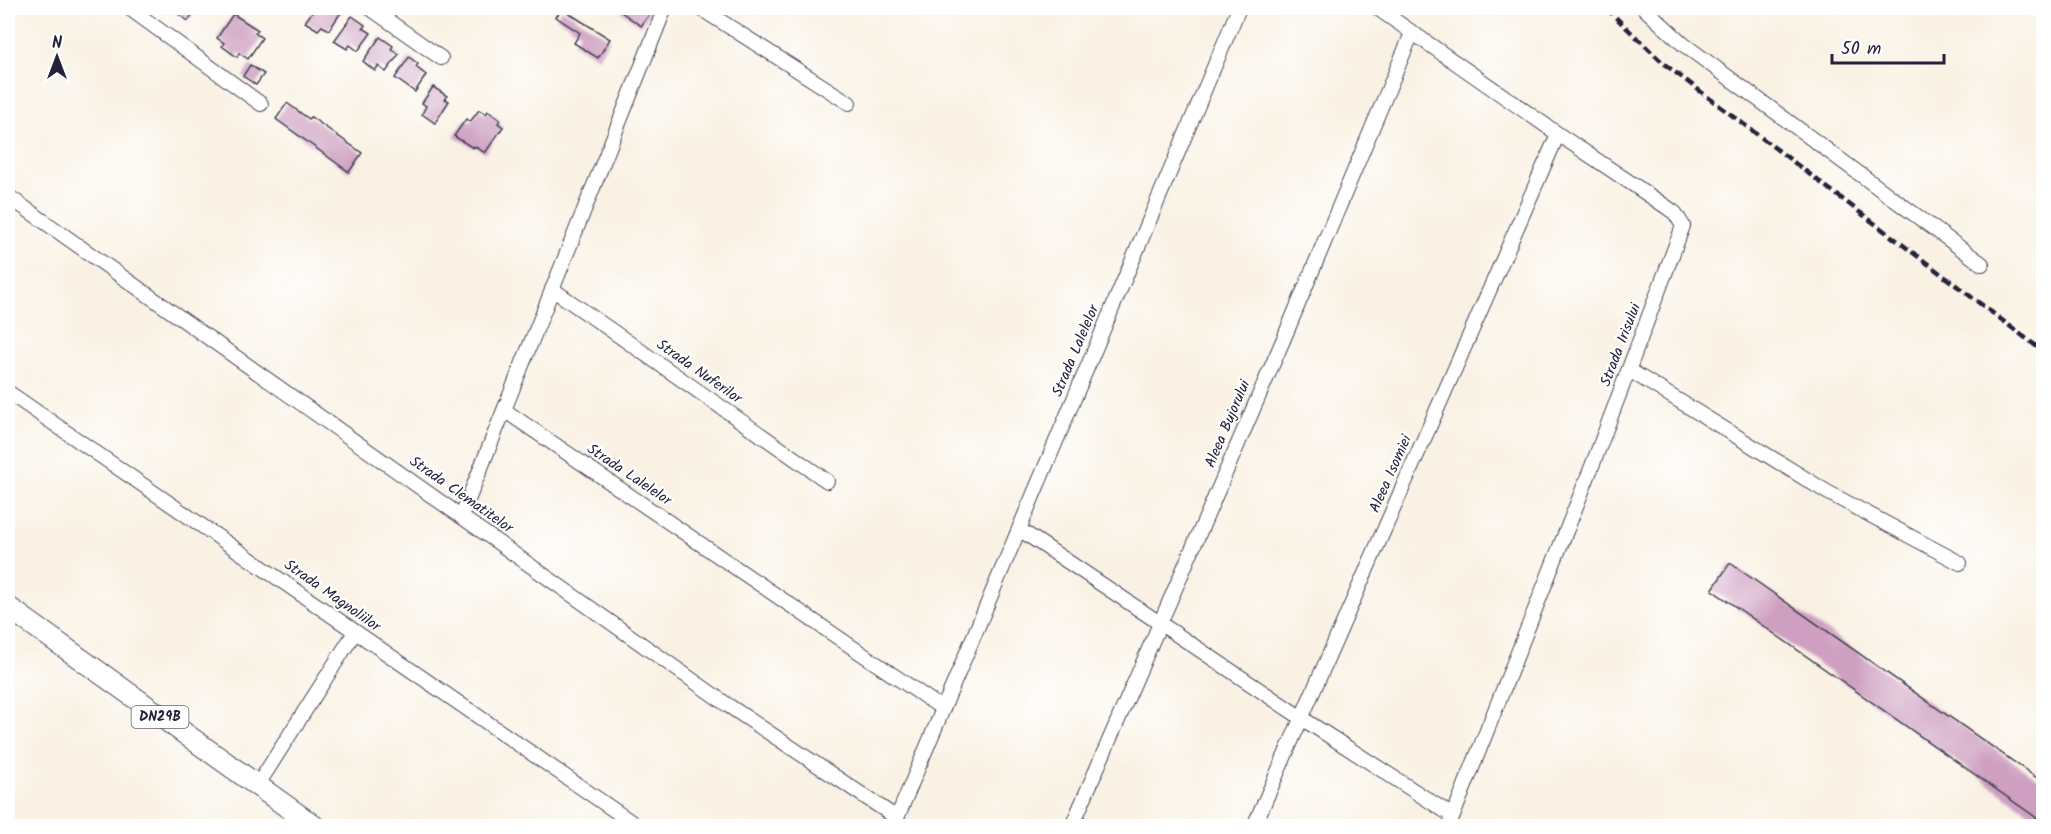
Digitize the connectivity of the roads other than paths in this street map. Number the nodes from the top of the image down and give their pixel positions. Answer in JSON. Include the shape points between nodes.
{"nodes":[{"id":1,"x":129,"y":8,"type":"edge"},
{"id":2,"x":370,"y":8,"type":"edge"},
{"id":3,"x":665,"y":8,"type":"edge"},
{"id":4,"x":700,"y":8,"type":"edge"},
{"id":5,"x":1239,"y":8,"type":"edge"},
{"id":6,"x":1377,"y":8,"type":"edge"},
{"id":7,"x":1644,"y":8,"type":"edge"},
{"id":8,"x":1412,"y":33,"type":"junction"},
{"id":9,"x":441,"y":58,"type":"dead end"},
{"id":10,"x":849,"y":103,"type":"dead end"},
{"id":11,"x":261,"y":104,"type":"dead end"},
{"id":12,"x":1558,"y":134,"type":"junction"},
{"id":13,"x":8,"y":196,"type":"edge"},
{"id":14,"x":1982,"y":264,"type":"dead end"},
{"id":15,"x":552,"y":289,"type":"junction"},
{"id":16,"x":1629,"y":370,"type":"junction"},
{"id":17,"x":8,"y":392,"type":"edge"},
{"id":18,"x":504,"y":410,"type":"junction"},
{"id":19,"x":828,"y":481,"type":"dead end"},
{"id":20,"x":462,"y":515,"type":"junction"},
{"id":21,"x":1019,"y":529,"type":"junction"},
{"id":22,"x":1960,"y":563,"type":"dead end"},
{"id":23,"x":8,"y":607,"type":"edge"},
{"id":24,"x":1159,"y":624,"type":"junction"},
{"id":25,"x":355,"y":632,"type":"junction"},
{"id":26,"x":944,"y":709,"type":"junction"},
{"id":27,"x":1302,"y":719,"type":"junction"},
{"id":28,"x":257,"y":786,"type":"junction"},
{"id":29,"x":1451,"y":821,"type":"edge"},
{"id":30,"x":895,"y":822,"type":"edge"},
{"id":31,"x":314,"y":826,"type":"edge"},
{"id":32,"x":637,"y":826,"type":"edge"},
{"id":33,"x":1072,"y":826,"type":"edge"},
{"id":34,"x":1254,"y":826,"type":"edge"}],
"edges":[{"from":1,"to":11,"type":"street"},
{"from":2,"to":9,"type":"street"},
{"from":3,"to":15,"type":"street"},
{"from":4,"to":10,"type":"street"},
{"from":5,"to":21,"type":"street","name":"Strada Lalelelor"},
{"from":6,"to":8,"type":"street","name":"Strada Irisului"},
{"from":7,"to":14,"type":"street","via":[[1683,44]]},
{"from":8,"to":12,"type":"street","name":"Strada Irisului"},
{"from":8,"to":24,"type":"street","name":"Aleea Bujorului"},
{"from":12,"to":16,"type":"street","name":"Strada Irisului","via":[[1675,213],[1683,225]]},
{"from":12,"to":27,"type":"street","name":"Aleea Isomiei"},
{"from":13,"to":20,"type":"street","name":"Strada Clematitelor"},
{"from":15,"to":18,"type":"street"},
{"from":15,"to":19,"type":"street","name":"Strada Nuferilor"},
{"from":16,"to":22,"type":"street","via":[[1827,492]]},
{"from":16,"to":29,"type":"street","name":"Strada Irisului"},
{"from":17,"to":25,"type":"street","name":"Strada Magnoliilor"},
{"from":18,"to":20,"type":"street"},
{"from":18,"to":26,"type":"street","name":"Strada Lalelelor"},
{"from":20,"to":30,"type":"street","name":"Strada Clematitelor"},
{"from":21,"to":24,"type":"street"},
{"from":21,"to":26,"type":"street","name":"Strada Lalelelor"},
{"from":23,"to":28,"type":"main road","number":"DN29B"},
{"from":24,"to":27,"type":"street"},
{"from":24,"to":33,"type":"street","name":"Aleea Bujorului"},
{"from":25,"to":28,"type":"street"},
{"from":25,"to":32,"type":"street","name":"Strada Magnoliilor"},
{"from":26,"to":30,"type":"street","name":"Strada Lalelelor"},
{"from":27,"to":29,"type":"street"},
{"from":27,"to":34,"type":"street","name":"Aleea Isomiei"},
{"from":28,"to":31,"type":"main road","number":"DN29B"}]}
